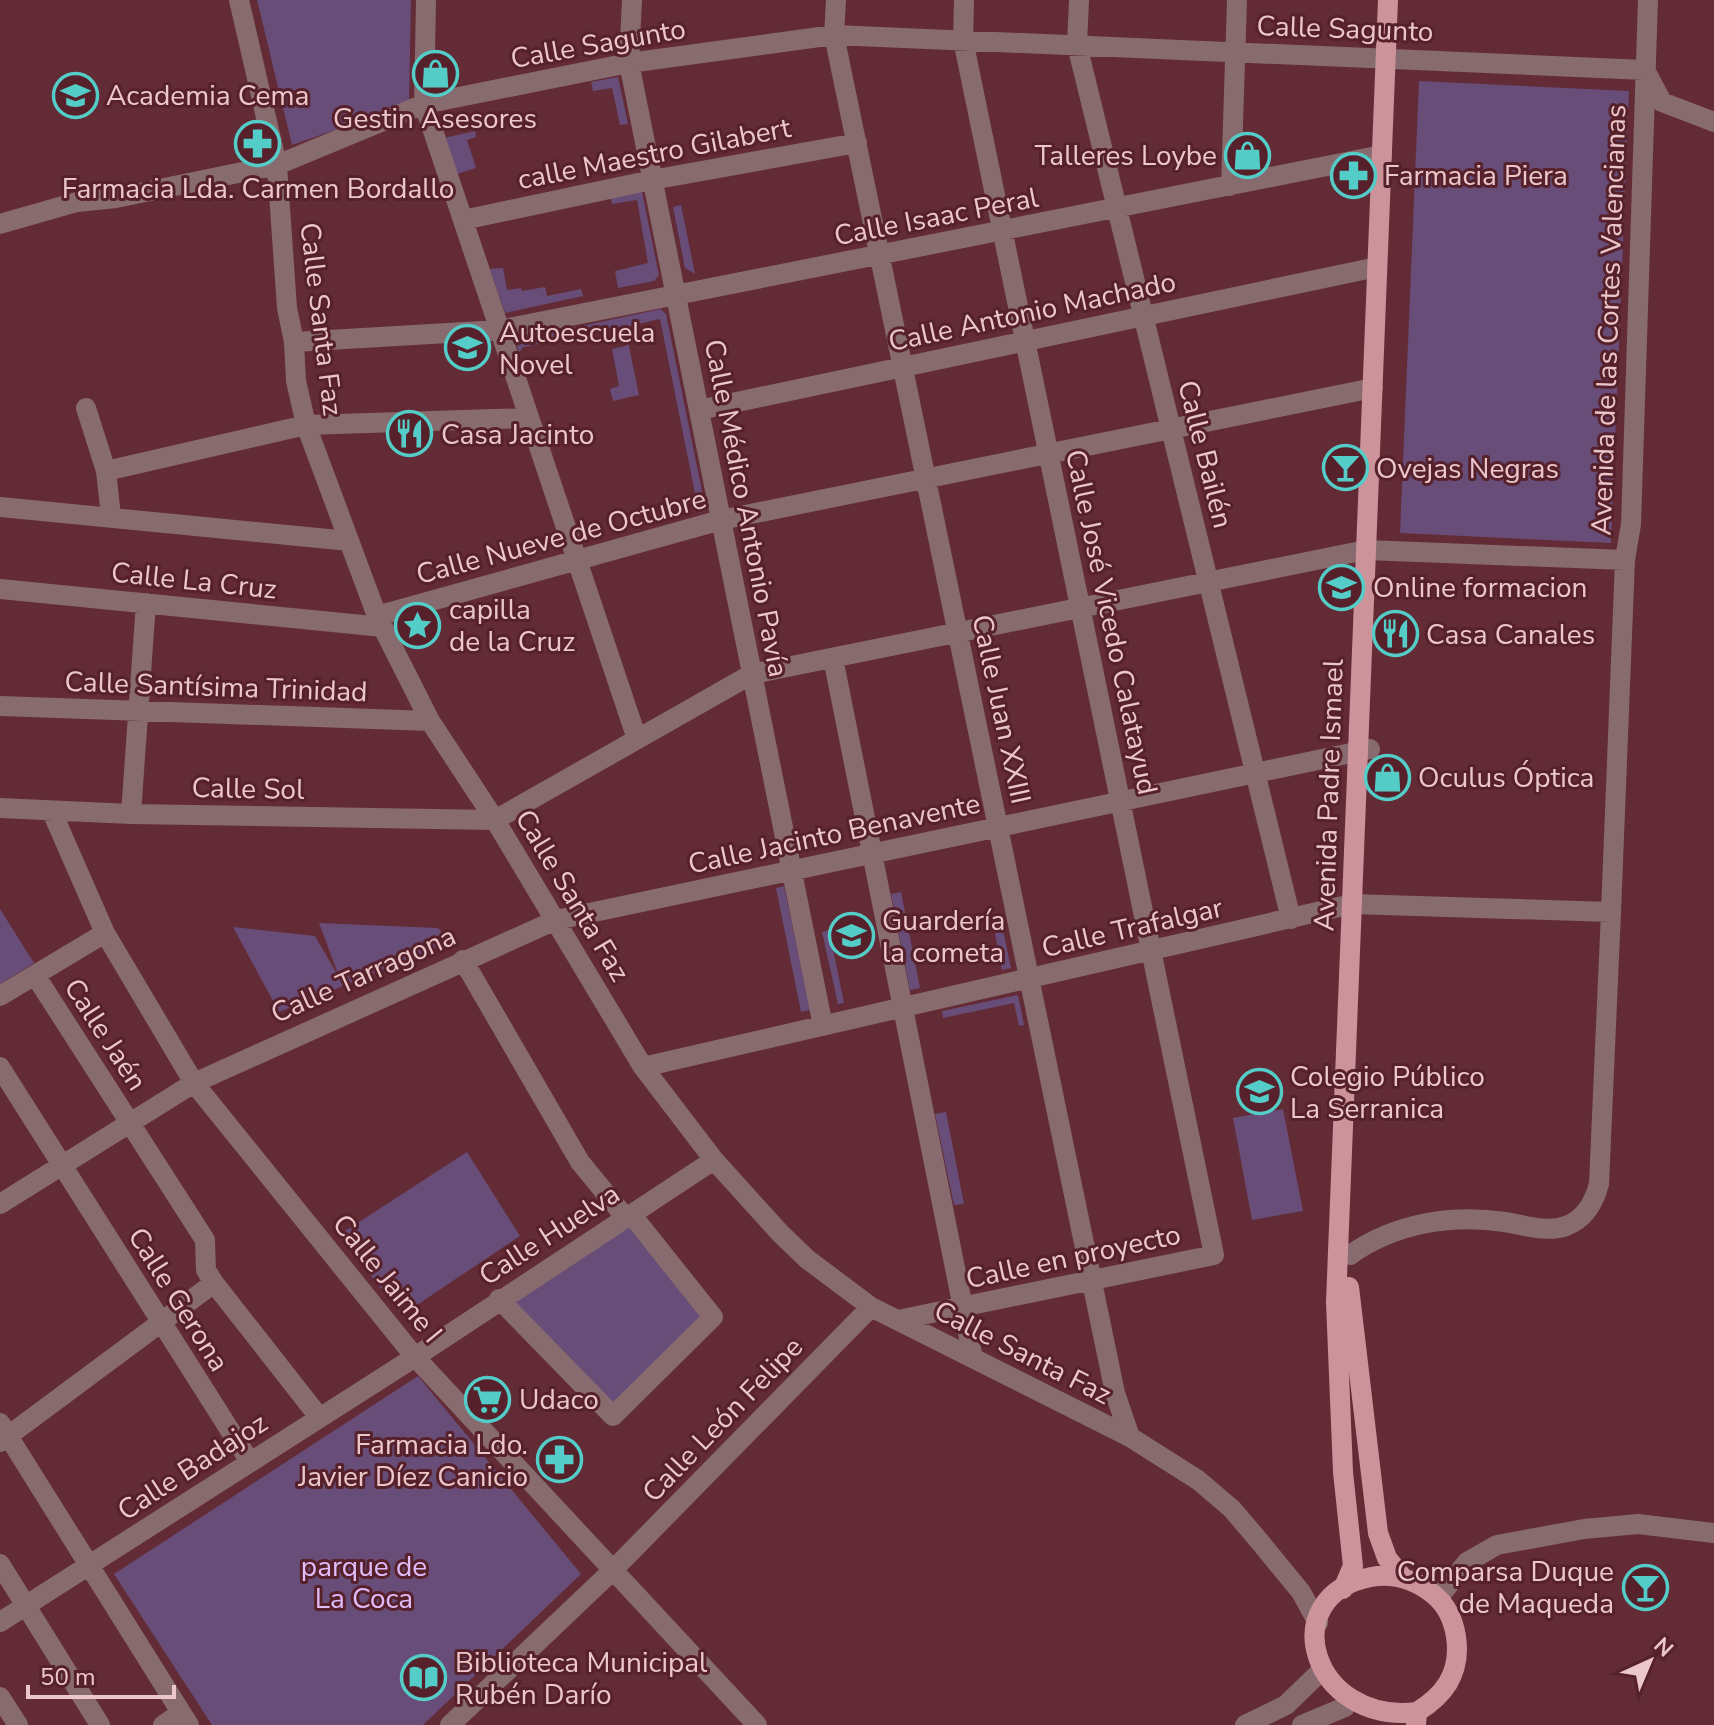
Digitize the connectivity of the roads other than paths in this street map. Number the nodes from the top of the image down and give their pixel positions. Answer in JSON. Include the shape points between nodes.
{"nodes":[{"id":1,"x":239,"y":0,"type":"edge"},
{"id":2,"x":426,"y":0,"type":"edge"},
{"id":3,"x":632,"y":0,"type":"edge"},
{"id":4,"x":836,"y":0,"type":"edge"},
{"id":5,"x":964,"y":0,"type":"edge"},
{"id":6,"x":1079,"y":0,"type":"edge"},
{"id":7,"x":1237,"y":0,"type":"edge"},
{"id":8,"x":1388,"y":0,"type":"edge"},
{"id":9,"x":1401,"y":0,"type":"edge"},
{"id":10,"x":1648,"y":0,"type":"edge"},
{"id":11,"x":834,"y":35,"type":"junction"},
{"id":12,"x":963,"y":40,"type":"junction"},
{"id":13,"x":1077,"y":45,"type":"junction"},
{"id":14,"x":1235,"y":52,"type":"junction"},
{"id":15,"x":1392,"y":58,"type":"junction"},
{"id":16,"x":629,"y":63,"type":"junction"},
{"id":17,"x":1645,"y":70,"type":"junction"},
{"id":18,"x":424,"y":104,"type":"junction"},
{"id":19,"x":1714,"y":122,"type":"edge"},
{"id":20,"x":857,"y":143,"type":"junction"},
{"id":21,"x":1382,"y":155,"type":"junction"},
{"id":22,"x":277,"y":165,"type":"junction"},
{"id":23,"x":652,"y":180,"type":"junction"},
{"id":24,"x":1231,"y":186,"type":"junction"},
{"id":25,"x":1118,"y":208,"type":"junction"},
{"id":26,"x":463,"y":220,"type":"junction"},
{"id":27,"x":0,"y":224,"type":"edge"},
{"id":28,"x":1002,"y":231,"type":"junction"},
{"id":29,"x":880,"y":255,"type":"junction"},
{"id":30,"x":1377,"y":267,"type":"junction"},
{"id":31,"x":676,"y":295,"type":"junction"},
{"id":32,"x":1144,"y":317,"type":"junction"},
{"id":33,"x":499,"y":330,"type":"junction"},
{"id":34,"x":1025,"y":341,"type":"junction"},
{"id":35,"x":294,"y":342,"type":"junction"},
{"id":36,"x":903,"y":367,"type":"junction"},
{"id":37,"x":1373,"y":388,"type":"junction"},
{"id":38,"x":86,"y":408,"type":"dead end"},
{"id":39,"x":699,"y":410,"type":"junction"},
{"id":40,"x":529,"y":418,"type":"junction"},
{"id":41,"x":306,"y":425,"type":"junction"},
{"id":42,"x":1171,"y":430,"type":"junction"},
{"id":43,"x":1048,"y":454,"type":"junction"},
{"id":44,"x":106,"y":471,"type":"junction"},
{"id":45,"x":926,"y":479,"type":"junction"},
{"id":46,"x":0,"y":507,"type":"edge"},
{"id":47,"x":111,"y":516,"type":"junction"},
{"id":48,"x":721,"y":520,"type":"junction"},
{"id":49,"x":349,"y":541,"type":"junction"},
{"id":50,"x":1372,"y":550,"type":"junction"},
{"id":51,"x":1625,"y":560,"type":"junction"},
{"id":52,"x":577,"y":561,"type":"junction"},
{"id":53,"x":1209,"y":583,"type":"junction"},
{"id":54,"x":0,"y":589,"type":"edge"},
{"id":55,"x":146,"y":603,"type":"junction"},
{"id":56,"x":1080,"y":608,"type":"junction"},
{"id":57,"x":380,"y":621,"type":"junction"},
{"id":58,"x":958,"y":633,"type":"junction"},
{"id":59,"x":833,"y":658,"type":"junction"},
{"id":60,"x":752,"y":674,"type":"junction"},
{"id":61,"x":0,"y":706,"type":"edge"},
{"id":62,"x":138,"y":711,"type":"junction"},
{"id":63,"x":430,"y":721,"type":"junction"},
{"id":64,"x":637,"y":739,"type":"junction"},
{"id":65,"x":1364,"y":751,"type":"junction"},
{"id":66,"x":1256,"y":774,"type":"junction"},
{"id":67,"x":1120,"y":803,"type":"junction"},
{"id":68,"x":0,"y":808,"type":"edge"},
{"id":69,"x":52,"y":812,"type":"junction"},
{"id":70,"x":131,"y":814,"type":"junction"},
{"id":71,"x":495,"y":820,"type":"junction"},
{"id":72,"x":998,"y":828,"type":"junction"},
{"id":73,"x":873,"y":854,"type":"junction"},
{"id":74,"x":791,"y":871,"type":"junction"},
{"id":75,"x":1358,"y":904,"type":"junction"},
{"id":76,"x":1611,"y":912,"type":"junction"},
{"id":77,"x":1291,"y":919,"type":"junction"},
{"id":78,"x":556,"y":920,"type":"junction"},
{"id":79,"x":105,"y":933,"type":"junction"},
{"id":80,"x":1151,"y":951,"type":"junction"},
{"id":81,"x":463,"y":960,"type":"junction"},
{"id":82,"x":35,"y":975,"type":"junction"},
{"id":83,"x":1029,"y":979,"type":"junction"},
{"id":84,"x":0,"y":996,"type":"edge"},
{"id":85,"x":903,"y":1008,"type":"junction"},
{"id":86,"x":823,"y":1026,"type":"junction"},
{"id":87,"x":0,"y":1067,"type":"edge"},
{"id":88,"x":643,"y":1067,"type":"junction"},
{"id":89,"x":194,"y":1083,"type":"junction"},
{"id":90,"x":130,"y":1122,"type":"junction"},
{"id":91,"x":714,"y":1160,"type":"junction"},
{"id":92,"x":62,"y":1165,"type":"junction"},
{"id":93,"x":0,"y":1204,"type":"edge"},
{"id":94,"x":628,"y":1216,"type":"junction"},
{"id":95,"x":1214,"y":1255,"type":"joint"},
{"id":96,"x":1350,"y":1255,"type":"junction"},
{"id":97,"x":1091,"y":1280,"type":"junction"},
{"id":98,"x":214,"y":1283,"type":"junction"},
{"id":99,"x":499,"y":1299,"type":"junction"},
{"id":100,"x":871,"y":1307,"type":"junction"},
{"id":101,"x":963,"y":1307,"type":"junction"},
{"id":102,"x":898,"y":1320,"type":"junction"},
{"id":103,"x":161,"y":1322,"type":"junction"},
{"id":104,"x":415,"y":1357,"type":"junction"},
{"id":105,"x":973,"y":1358,"type":"junction"},
{"id":106,"x":1115,"y":1393,"type":"junction"},
{"id":107,"x":1080,"y":1412,"type":"junction"},
{"id":108,"x":319,"y":1417,"type":"junction"},
{"id":109,"x":3,"y":1434,"type":"edge"},
{"id":110,"x":1130,"y":1437,"type":"junction"},
{"id":111,"x":250,"y":1462,"type":"junction"},
{"id":112,"x":1714,"y":1533,"type":"edge"},
{"id":113,"x":0,"y":1564,"type":"edge"},
{"id":114,"x":89,"y":1565,"type":"junction"},
{"id":115,"x":613,"y":1570,"type":"junction"},
{"id":116,"x":1403,"y":1578,"type":"junction"},
{"id":117,"x":1301,"y":1592,"type":"junction"},
{"id":118,"x":1338,"y":1594,"type":"junction"},
{"id":119,"x":1438,"y":1598,"type":"junction"},
{"id":120,"x":26,"y":1605,"type":"junction"},
{"id":121,"x":0,"y":1622,"type":"edge"},
{"id":122,"x":1318,"y":1623,"type":"junction"},
{"id":123,"x":1319,"y":1673,"type":"junction"},
{"id":124,"x":0,"y":1697,"type":"edge"},
{"id":125,"x":1345,"y":1707,"type":"junction"},
{"id":126,"x":1417,"y":1718,"type":"edge"},
{"id":127,"x":185,"y":1719,"type":"edge"},
{"id":128,"x":1374,"y":1721,"type":"edge"},
{"id":129,"x":18,"y":1725,"type":"edge"},
{"id":130,"x":100,"y":1725,"type":"edge"},
{"id":131,"x":163,"y":1725,"type":"edge"},
{"id":132,"x":450,"y":1725,"type":"edge"},
{"id":133,"x":757,"y":1725,"type":"edge"},
{"id":134,"x":1245,"y":1725,"type":"edge"},
{"id":135,"x":1302,"y":1725,"type":"edge"}],
"edges":[{"from":1,"to":22,"type":"street","name":"Calle Santa Faz"},
{"from":2,"to":18,"type":"street"},
{"from":3,"to":16,"type":"street","name":"Calle Médico Antonio Pavía"},
{"from":4,"to":11,"type":"street","name":"Calle Juan XXIII"},
{"from":5,"to":12,"type":"street","name":"Calle José Vicedo Calatayud"},
{"from":6,"to":13,"type":"street","name":"Calle Bailén"},
{"from":7,"to":14,"type":"street"},
{"from":8,"to":15,"type":"main road","name":"Avenida Padre Ismael"},
{"from":9,"to":15,"type":"main road","name":"Avenida Padre Ismael"},
{"from":10,"to":17,"type":"street","name":"Avenida de las Cortes Valencianas"},
{"from":11,"to":12,"type":"street","name":"Calle Sagunto"},
{"from":11,"to":16,"type":"street","name":"Calle Sagunto"},
{"from":11,"to":20,"type":"street","name":"Calle Juan XXIII"},
{"from":12,"to":13,"type":"street","name":"Calle Sagunto"},
{"from":12,"to":28,"type":"street","name":"Calle José Vicedo Calatayud"},
{"from":13,"to":14,"type":"street","name":"Calle Sagunto"},
{"from":13,"to":25,"type":"street","name":"Calle Bailén"},
{"from":14,"to":15,"type":"street","name":"Calle Sagunto"},
{"from":14,"to":24,"type":"street"},
{"from":15,"to":17,"type":"street","name":"Calle Sagunto"},
{"from":15,"to":21,"type":"main road","name":"Avenida Padre Ismael"},
{"from":15,"to":50,"type":"main road","name":"Avenida Padre Ismael"},
{"from":16,"to":18,"type":"street","name":"Calle Sagunto"},
{"from":16,"to":23,"type":"street","name":"Calle Médico Antonio Pavía"},
{"from":17,"to":19,"type":"street","via":[[1662,102]]},
{"from":17,"to":51,"type":"street","name":"Avenida de las Cortes Valencianas","via":[[1631,524]]},
{"from":18,"to":22,"type":"street","name":"Calle Sagunto"},
{"from":18,"to":26,"type":"street"},
{"from":20,"to":23,"type":"street","name":"calle Maestro Gilabert"},
{"from":20,"to":29,"type":"street","name":"Calle Juan XXIII"},
{"from":21,"to":24,"type":"street","name":"Calle Isaac Peral"},
{"from":21,"to":30,"type":"main road","name":"Avenida Padre Ismael"},
{"from":22,"to":27,"type":"street","name":"Calle Sagunto","via":[[77,202]]},
{"from":22,"to":35,"type":"street","name":"Calle Santa Faz"},
{"from":23,"to":26,"type":"street","name":"calle Maestro Gilabert"},
{"from":23,"to":31,"type":"street","name":"Calle Médico Antonio Pavía"},
{"from":24,"to":25,"type":"street","name":"Calle Isaac Peral"},
{"from":25,"to":28,"type":"street","name":"Calle Isaac Peral"},
{"from":25,"to":32,"type":"street","name":"Calle Bailén"},
{"from":26,"to":33,"type":"street"},
{"from":28,"to":29,"type":"street","name":"Calle Isaac Peral"},
{"from":28,"to":34,"type":"street","name":"Calle José Vicedo Calatayud"},
{"from":29,"to":31,"type":"street","name":"Calle Isaac Peral"},
{"from":29,"to":36,"type":"street","name":"Calle Juan XXIII"},
{"from":30,"to":32,"type":"street","name":"Calle Antonio Machado"},
{"from":30,"to":37,"type":"main road","name":"Avenida Padre Ismael"},
{"from":31,"to":33,"type":"street","name":"Calle Isaac Peral"},
{"from":31,"to":39,"type":"street","name":"Calle Médico Antonio Pavía"},
{"from":32,"to":34,"type":"street","name":"Calle Antonio Machado"},
{"from":32,"to":42,"type":"street","name":"Calle Bailén"},
{"from":33,"to":35,"type":"street","name":"Calle Isaac Peral"},
{"from":33,"to":40,"type":"street"},
{"from":34,"to":36,"type":"street","name":"Calle Antonio Machado"},
{"from":34,"to":43,"type":"street","name":"Calle José Vicedo Calatayud"},
{"from":35,"to":41,"type":"street","name":"Calle Santa Faz"},
{"from":36,"to":39,"type":"street","name":"Calle Antonio Machado"},
{"from":36,"to":45,"type":"street","name":"Calle Juan XXIII"},
{"from":37,"to":42,"type":"street","name":"Calle Nueve de Octubre"},
{"from":37,"to":50,"type":"main road","name":"Avenida Padre Ismael"},
{"from":38,"to":44,"type":"street"},
{"from":39,"to":48,"type":"street","name":"Calle Médico Antonio Pavía"},
{"from":40,"to":41,"type":"street"},
{"from":40,"to":52,"type":"street"},
{"from":41,"to":44,"type":"street"},
{"from":41,"to":49,"type":"street","name":"Calle Santa Faz"},
{"from":42,"to":43,"type":"street","name":"Calle Nueve de Octubre"},
{"from":42,"to":53,"type":"street","name":"Calle Bailén"},
{"from":43,"to":45,"type":"street","name":"Calle Nueve de Octubre"},
{"from":43,"to":56,"type":"street","name":"Calle José Vicedo Calatayud"},
{"from":44,"to":47,"type":"street"},
{"from":45,"to":48,"type":"street","name":"Calle Nueve de Octubre"},
{"from":45,"to":58,"type":"street","name":"Calle Juan XXIII"},
{"from":46,"to":47,"type":"street"},
{"from":47,"to":49,"type":"street"},
{"from":48,"to":52,"type":"street","name":"Calle Nueve de Octubre"},
{"from":48,"to":60,"type":"street","name":"Calle Médico Antonio Pavía"},
{"from":49,"to":57,"type":"street","name":"Calle Santa Faz"},
{"from":50,"to":51,"type":"street"},
{"from":50,"to":53,"type":"street"},
{"from":50,"to":65,"type":"main road","name":"Avenida Padre Ismael"},
{"from":51,"to":76,"type":"street","name":"Avenida de las Cortes Valencianas"},
{"from":52,"to":57,"type":"street","name":"Calle Nueve de Octubre"},
{"from":52,"to":64,"type":"street"},
{"from":53,"to":56,"type":"street"},
{"from":53,"to":66,"type":"street","name":"Calle Bailén"},
{"from":54,"to":55,"type":"street","name":"Calle La Cruz"},
{"from":55,"to":57,"type":"street","name":"Calle La Cruz"},
{"from":55,"to":62,"type":"street"},
{"from":56,"to":58,"type":"street"},
{"from":56,"to":67,"type":"street","name":"Calle José Vicedo Calatayud"},
{"from":57,"to":63,"type":"street","name":"Calle Santa Faz"},
{"from":58,"to":59,"type":"street"},
{"from":58,"to":72,"type":"street","name":"Calle Juan XXIII"},
{"from":59,"to":60,"type":"street"},
{"from":59,"to":73,"type":"street"},
{"from":60,"to":64,"type":"street"},
{"from":60,"to":74,"type":"street","name":"Calle Médico Antonio Pavía"},
{"from":61,"to":62,"type":"street","name":"Calle Santísima Trinidad"},
{"from":62,"to":63,"type":"street","name":"Calle Santísima Trinidad"},
{"from":62,"to":70,"type":"street"},
{"from":63,"to":71,"type":"street","name":"Calle Santa Faz"},
{"from":64,"to":71,"type":"street"},
{"from":65,"to":66,"type":"street","name":"Calle Jacinto Benavente"},
{"from":65,"to":75,"type":"main road","name":"Avenida Padre Ismael"},
{"from":66,"to":67,"type":"street","name":"Calle Jacinto Benavente"},
{"from":66,"to":77,"type":"street","name":"Calle Bailén"},
{"from":67,"to":72,"type":"street","name":"Calle Jacinto Benavente"},
{"from":67,"to":80,"type":"street","name":"Calle José Vicedo Calatayud"},
{"from":68,"to":69,"type":"street","name":"Calle Sol"},
{"from":69,"to":70,"type":"street","name":"Calle Sol"},
{"from":69,"to":79,"type":"street","name":"Calle Jaime I"},
{"from":70,"to":71,"type":"street","name":"Calle Sol"},
{"from":71,"to":78,"type":"street","name":"Calle Santa Faz"},
{"from":72,"to":73,"type":"street","name":"Calle Jacinto Benavente"},
{"from":72,"to":83,"type":"street","name":"Calle Juan XXIII"},
{"from":73,"to":74,"type":"street","name":"Calle Jacinto Benavente"},
{"from":73,"to":85,"type":"street"},
{"from":74,"to":78,"type":"street","name":"Calle Jacinto Benavente"},
{"from":74,"to":86,"type":"street","name":"Calle Médico Antonio Pavía"},
{"from":75,"to":76,"type":"street"},
{"from":75,"to":77,"type":"street","name":"Calle Trafalgar"},
{"from":75,"to":96,"type":"main road","name":"Avenida Padre Ismael"},
{"from":75,"to":118,"type":"main road","name":"Avenida Padre Ismael","via":[[1336,1302],[1353,1566]]},
{"from":76,"to":96,"type":"street","name":"Avenida de las Cortes Valencianas","via":[[1599,1184],[1581,1219],[1552,1229],[1473,1219],[1432,1222],[1392,1233]]},
{"from":77,"to":80,"type":"street","name":"Calle Trafalgar"},
{"from":78,"to":81,"type":"street","name":"Calle Tarragona"},
{"from":78,"to":88,"type":"street","name":"Calle Santa Faz"},
{"from":79,"to":82,"type":"street"},
{"from":79,"to":89,"type":"street","name":"Calle Jaime I"},
{"from":80,"to":83,"type":"street","name":"Calle Trafalgar"},
{"from":80,"to":95,"type":"street","name":"Calle José Vicedo Calatayud"},
{"from":81,"to":89,"type":"street","name":"Calle Tarragona"},
{"from":81,"to":94,"type":"street","via":[[580,1162]]},
{"from":82,"to":84,"type":"street"},
{"from":82,"to":90,"type":"street","name":"Calle Jaén"},
{"from":83,"to":85,"type":"street","name":"Calle Trafalgar"},
{"from":83,"to":97,"type":"street","name":"Calle Juan XXIII"},
{"from":85,"to":86,"type":"street","name":"Calle Trafalgar"},
{"from":85,"to":101,"type":"street"},
{"from":86,"to":88,"type":"street","name":"Calle Trafalgar"},
{"from":87,"to":92,"type":"street","name":"Calle Gerona"},
{"from":88,"to":91,"type":"street","name":"Calle Santa Faz"},
{"from":89,"to":90,"type":"street","name":"Calle Tarragona"},
{"from":89,"to":104,"type":"street","name":"Calle Jaime I"},
{"from":90,"to":92,"type":"street","name":"Calle Tarragona"},
{"from":90,"to":98,"type":"street","name":"Calle Jaén","via":[[205,1240],[206,1270]]},
{"from":91,"to":94,"type":"street","name":"Calle Huelva"},
{"from":91,"to":100,"type":"street","name":"Calle Santa Faz","via":[[807,1259]]},
{"from":92,"to":93,"type":"street","name":"Calle Tarragona"},
{"from":92,"to":103,"type":"street","name":"Calle Gerona"},
{"from":94,"to":99,"type":"street","name":"Calle Huelva"},
{"from":94,"to":99,"type":"street","via":[[713,1317],[613,1416]]},
{"from":95,"to":97,"type":"street","name":"Calle en proyecto"},
{"from":96,"to":116,"type":"main road","name":"Avenida Padre Ismael","via":[[1349,1298],[1378,1533],[1387,1558]]},
{"from":97,"to":101,"type":"street","name":"Calle en proyecto"},
{"from":97,"to":106,"type":"street","name":"Calle Juan XXIII"},
{"from":98,"to":103,"type":"street"},
{"from":98,"to":108,"type":"street"},
{"from":99,"to":104,"type":"street","name":"Calle Huelva"},
{"from":100,"to":102,"type":"street","name":"Calle Santa Faz"},
{"from":100,"to":115,"type":"street","name":"Calle León Felipe"},
{"from":101,"to":102,"type":"street","name":"Calle en proyecto"},
{"from":101,"to":105,"type":"street"},
{"from":102,"to":105,"type":"street","name":"Calle Santa Faz"},
{"from":103,"to":109,"type":"street"},
{"from":103,"to":111,"type":"street","name":"Calle Gerona"},
{"from":104,"to":108,"type":"street","name":"Calle Badajoz"},
{"from":104,"to":115,"type":"street","name":"Calle Jaime I"},
{"from":105,"to":107,"type":"street","name":"Calle Santa Faz"},
{"from":106,"to":107,"type":"street","via":[[1100,1410]]},
{"from":106,"to":110,"type":"street","name":"Calle Juan XXIII"},
{"from":107,"to":110,"type":"street","name":"Calle Santa Faz"},
{"from":108,"to":111,"type":"street","name":"Calle Badajoz"},
{"from":109,"to":114,"type":"street"},
{"from":110,"to":117,"type":"street","name":"Calle Santa Faz","via":[[1198,1480],[1232,1509]]},
{"from":111,"to":114,"type":"street","name":"Calle Badajoz"},
{"from":112,"to":119,"type":"street","via":[[1638,1524],[1497,1545],[1467,1562]]},
{"from":113,"to":120,"type":"street"},
{"from":114,"to":120,"type":"street","name":"Calle Badajoz"},
{"from":114,"to":127,"type":"street"},
{"from":115,"to":132,"type":"street","name":"Calle León Felipe"},
{"from":115,"to":133,"type":"street","name":"Calle Jaime I"},
{"from":116,"to":118,"type":"main road","via":[[1362,1579]]},
{"from":116,"to":119,"type":"main road"},
{"from":117,"to":118,"type":"street"},
{"from":117,"to":122,"type":"street","name":"Calle Santa Faz"},
{"from":118,"to":122,"type":"main road"},
{"from":119,"to":126,"type":"main road","via":[[1457,1638],[1456,1661],[1449,1681]]},
{"from":120,"to":121,"type":"street","name":"Calle Badajoz"},
{"from":120,"to":130,"type":"street"},
{"from":122,"to":123,"type":"main road","via":[[1314,1639]]},
{"from":123,"to":125,"type":"main road"},
{"from":123,"to":134,"type":"street","via":[[1286,1705]]},
{"from":124,"to":129,"type":"street"},
{"from":125,"to":128,"type":"main road"},
{"from":125,"to":135,"type":"street"},
{"from":126,"to":128,"type":"main road"},
{"from":127,"to":131,"type":"street"}]}
